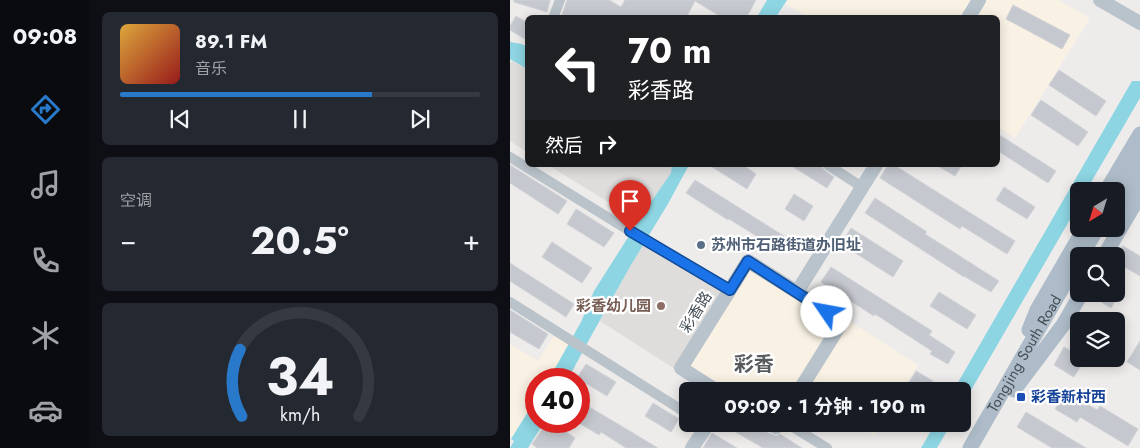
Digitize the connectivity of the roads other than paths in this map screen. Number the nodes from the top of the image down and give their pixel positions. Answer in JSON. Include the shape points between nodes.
{"nodes":[{"id":1,"x":560,"y":0,"type":"edge"},
{"id":2,"x":979,"y":0,"type":"edge"},
{"id":3,"x":1100,"y":0,"type":"edge"},
{"id":4,"x":1118,"y":0,"type":"edge"},
{"id":5,"x":1140,"y":13,"type":"edge"},
{"id":6,"x":554,"y":15,"type":"edge"},
{"id":7,"x":970,"y":15,"type":"edge"},
{"id":8,"x":1140,"y":23,"type":"edge"},
{"id":9,"x":1140,"y":134,"type":"edge"},
{"id":10,"x":1140,"y":155,"type":"edge"},
{"id":11,"x":510,"y":157,"type":"edge"},
{"id":12,"x":525,"y":166,"type":"edge"},
{"id":13,"x":526,"y":167,"type":"edge"},
{"id":14,"x":831,"y":167,"type":"edge"},
{"id":15,"x":875,"y":167,"type":"edge"},
{"id":16,"x":1140,"y":174,"type":"edge"},
{"id":17,"x":1111,"y":182,"type":"edge"},
{"id":18,"x":1124,"y":182,"type":"edge"},
{"id":19,"x":862,"y":187,"type":"junction"},
{"id":20,"x":1140,"y":195,"type":"edge"},
{"id":21,"x":1125,"y":199,"type":"edge"},
{"id":22,"x":1079,"y":238,"type":"edge"},
{"id":23,"x":1109,"y":247,"type":"edge"},
{"id":24,"x":1070,"y":277,"type":"edge"},
{"id":25,"x":730,"y":290,"type":"junction"},
{"id":26,"x":797,"y":292,"type":"junction"},
{"id":27,"x":1070,"y":292,"type":"edge"},
{"id":28,"x":510,"y":302,"type":"edge"},
{"id":29,"x":1076,"y":302,"type":"edge"},
{"id":30,"x":703,"y":382,"type":"edge"},
{"id":31,"x":805,"y":382,"type":"edge"},
{"id":32,"x":1010,"y":388,"type":"junction"},
{"id":33,"x":679,"y":408,"type":"edge"},
{"id":34,"x":702,"y":432,"type":"edge"},
{"id":35,"x":801,"y":432,"type":"edge"},
{"id":36,"x":692,"y":448,"type":"edge"},
{"id":37,"x":826,"y":448,"type":"edge"},
{"id":38,"x":970,"y":448,"type":"edge"},
{"id":39,"x":981,"y":448,"type":"edge"}],
"edges":[{"from":1,"to":6,"type":"street"},
{"from":2,"to":7,"type":"street"},
{"from":3,"to":8,"type":"street"},
{"from":4,"to":5,"type":"street"},
{"from":9,"to":17,"type":"main road"},
{"from":10,"to":18,"type":"main road"},
{"from":11,"to":12,"type":"street"},
{"from":13,"to":25,"type":"street"},
{"from":14,"to":19,"type":"street"},
{"from":15,"to":19,"type":"street"},
{"from":16,"to":21,"type":"main road"},
{"from":19,"to":26,"type":"street"},
{"from":20,"to":23,"type":"main road"},
{"from":22,"to":32,"type":"main road","via":[[1037,310]]},
{"from":24,"to":32,"type":"main road","name":"Tongjing South Road"},
{"from":25,"to":26,"type":"street","name":"彩香路","via":[[748,261]]},
{"from":25,"to":30,"type":"street","name":"彩香路","via":[[680,368]]},
{"from":26,"to":31,"type":"street","name":"彩香路","via":[[842,322]]},
{"from":27,"to":32,"type":"main road","name":"Tongjing South Road"},
{"from":28,"to":33,"type":"street"},
{"from":29,"to":32,"type":"main road","via":[[1063,325]]},
{"from":32,"to":38,"type":"main road","name":"Tongjing South Road"},
{"from":32,"to":39,"type":"main road","name":"Tongjing South Road"},
{"from":34,"to":36,"type":"street"},
{"from":35,"to":37,"type":"street"}]}
